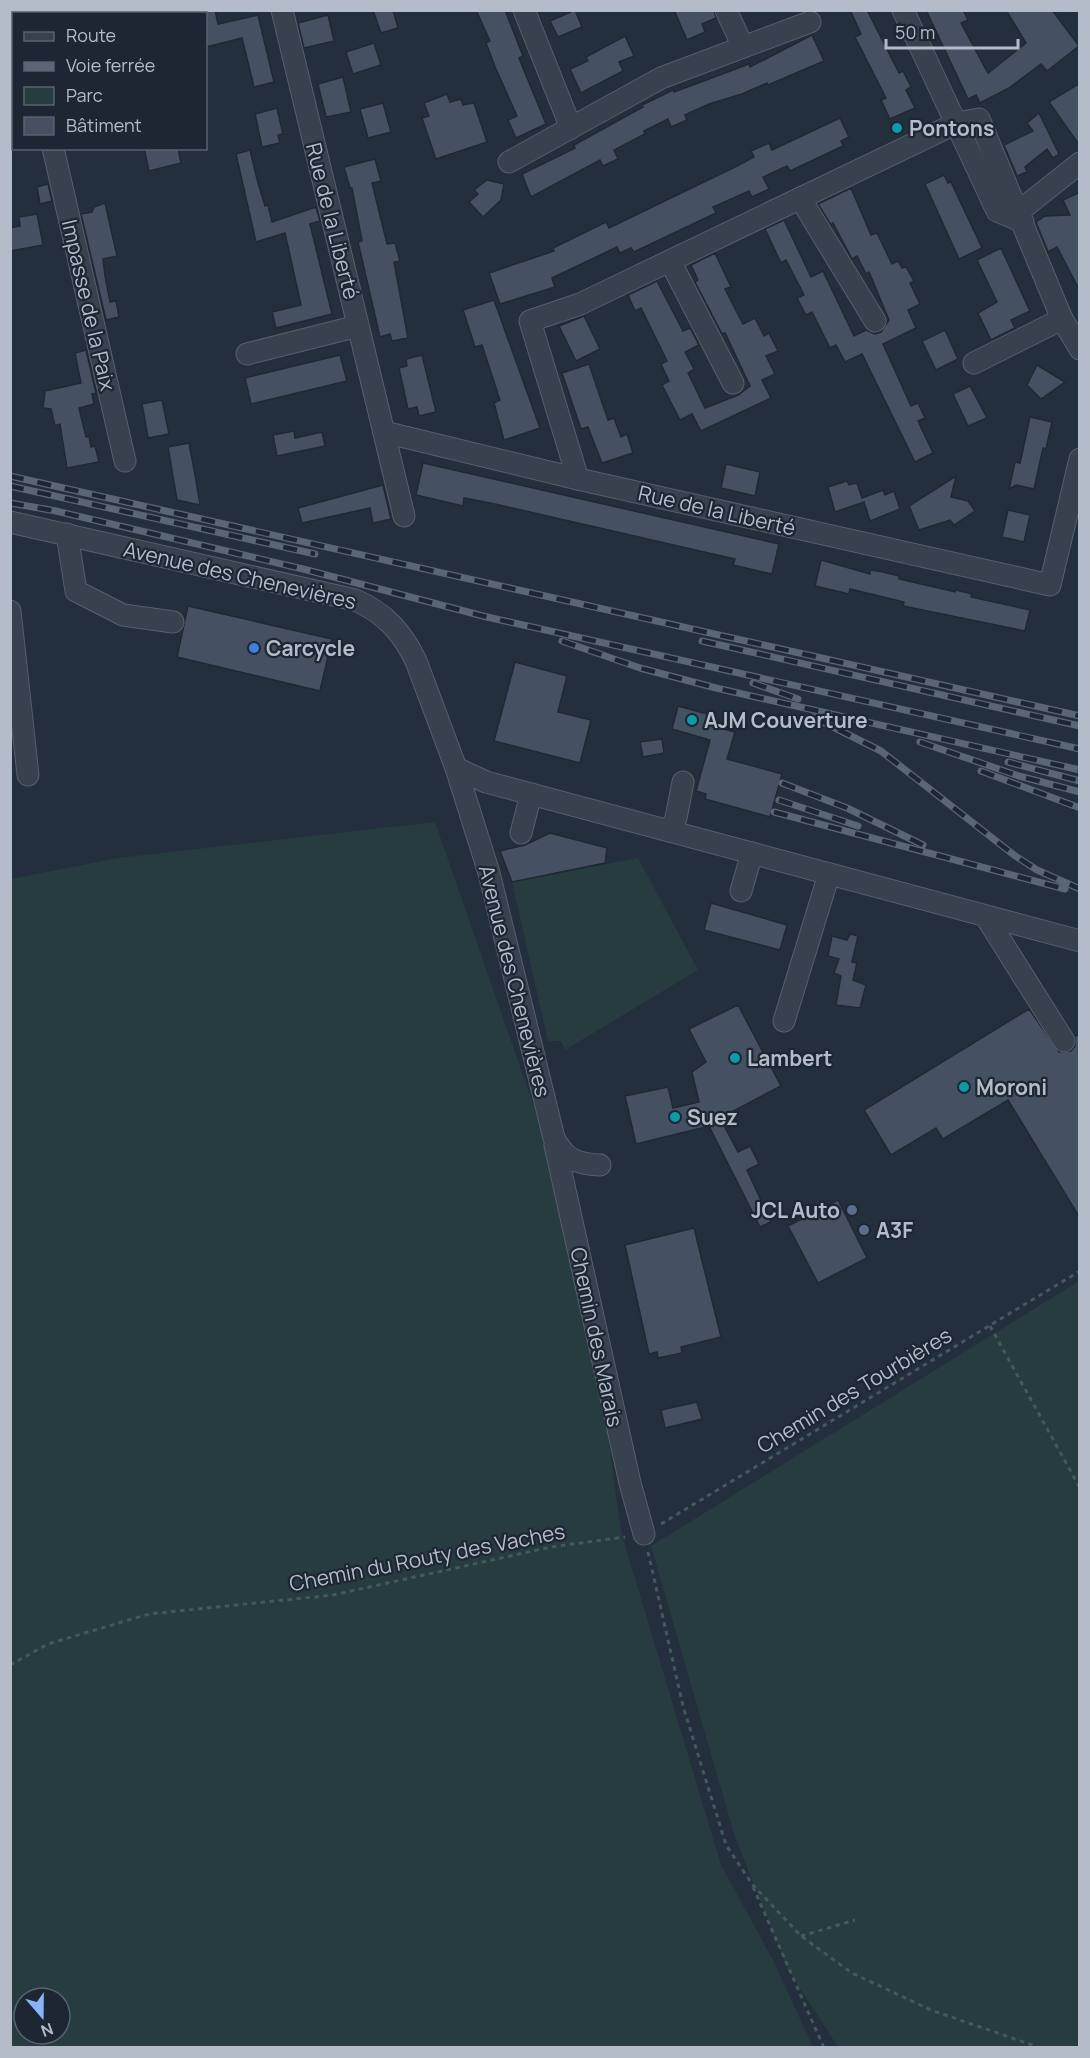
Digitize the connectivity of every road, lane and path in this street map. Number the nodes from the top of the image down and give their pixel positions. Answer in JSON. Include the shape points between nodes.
{"nodes":[{"id":1,"x":282,"y":10,"type":"edge"},
{"id":2,"x":525,"y":10,"type":"edge"},
{"id":3,"x":726,"y":10,"type":"edge"},
{"id":4,"x":903,"y":10,"type":"edge"},
{"id":5,"x":810,"y":22,"type":"dead end"},
{"id":6,"x":743,"y":47,"type":"junction"},
{"id":7,"x":957,"y":123,"type":"junction"},
{"id":8,"x":572,"y":128,"type":"junction"},
{"id":9,"x":53,"y":150,"type":"edge"},
{"id":10,"x":509,"y":162,"type":"dead end"},
{"id":11,"x":1080,"y":163,"type":"edge"},
{"id":12,"x":800,"y":198,"type":"junction"},
{"id":13,"x":1021,"y":217,"type":"junction"},
{"id":14,"x":670,"y":261,"type":"junction"},
{"id":15,"x":1062,"y":319,"type":"junction"},
{"id":16,"x":875,"y":321,"type":"dead end"},
{"id":17,"x":358,"y":326,"type":"junction"},
{"id":18,"x":1080,"y":349,"type":"edge"},
{"id":19,"x":247,"y":354,"type":"dead end"},
{"id":20,"x":974,"y":363,"type":"dead end"},
{"id":21,"x":733,"y":383,"type":"dead end"},
{"id":22,"x":384,"y":432,"type":"junction"},
{"id":23,"x":1080,"y":459,"type":"edge"},
{"id":24,"x":125,"y":461,"type":"dead end"},
{"id":25,"x":578,"y":479,"type":"junction"},
{"id":26,"x":404,"y":516,"type":"dead end"},
{"id":27,"x":10,"y":522,"type":"edge"},
{"id":28,"x":67,"y":534,"type":"junction"},
{"id":29,"x":10,"y":611,"type":"edge"},
{"id":30,"x":173,"y":622,"type":"dead end"},
{"id":31,"x":18,"y":743,"type":"edge"},
{"id":32,"x":456,"y":768,"type":"junction"},
{"id":33,"x":28,"y":775,"type":"dead end"},
{"id":34,"x":683,"y":782,"type":"dead end"},
{"id":35,"x":531,"y":794,"type":"junction"},
{"id":36,"x":670,"y":831,"type":"junction"},
{"id":37,"x":521,"y":833,"type":"dead end"},
{"id":38,"x":752,"y":853,"type":"junction"},
{"id":39,"x":829,"y":874,"type":"junction"},
{"id":40,"x":741,"y":891,"type":"dead end"},
{"id":41,"x":986,"y":916,"type":"junction"},
{"id":42,"x":1080,"y":941,"type":"edge"},
{"id":43,"x":784,"y":1021,"type":"dead end"},
{"id":44,"x":1064,"y":1041,"type":"dead end"},
{"id":45,"x":554,"y":1138,"type":"junction"},
{"id":46,"x":600,"y":1165,"type":"dead end"},
{"id":47,"x":1080,"y":1271,"type":"edge"},
{"id":48,"x":990,"y":1326,"type":"junction"},
{"id":49,"x":1080,"y":1488,"type":"edge"},
{"id":50,"x":644,"y":1534,"type":"junction"},
{"id":51,"x":10,"y":1665,"type":"edge"},
{"id":52,"x":752,"y":1884,"type":"junction"},
{"id":53,"x":855,"y":1920,"type":"dead end"},
{"id":54,"x":801,"y":1936,"type":"junction"},
{"id":55,"x":824,"y":2048,"type":"edge"},
{"id":56,"x":1041,"y":2048,"type":"edge"}],
"edges":[{"from":1,"to":17,"type":"street","name":"Rue de la Liberté"},
{"from":2,"to":8,"type":"street"},
{"from":3,"to":6,"type":"street"},
{"from":4,"to":7,"type":"street"},
{"from":5,"to":6,"type":"street"},
{"from":6,"to":8,"type":"street","via":[[661,78]]},
{"from":7,"to":12,"type":"street"},
{"from":7,"to":13,"type":"street","via":[[996,211]]},
{"from":8,"to":10,"type":"street"},
{"from":9,"to":24,"type":"street","name":"Impasse de la Paix"},
{"from":11,"to":13,"type":"street"},
{"from":12,"to":14,"type":"street"},
{"from":12,"to":16,"type":"street"},
{"from":13,"to":15,"type":"street"},
{"from":14,"to":21,"type":"street"},
{"from":14,"to":25,"type":"street","via":[[580,304],[530,321]]},
{"from":15,"to":18,"type":"street"},
{"from":15,"to":20,"type":"street"},
{"from":17,"to":19,"type":"street"},
{"from":17,"to":22,"type":"street","name":"Rue de la Liberté"},
{"from":22,"to":25,"type":"street","name":"Rue de la Liberté"},
{"from":22,"to":26,"type":"street","name":"Rue de la Liberté"},
{"from":23,"to":25,"type":"street","name":"Rue de la Liberté","via":[[1050,585]]},
{"from":27,"to":28,"type":"street","name":"Avenue des Chenevières"},
{"from":28,"to":30,"type":"street","via":[[76,591],[123,615]]},
{"from":28,"to":32,"type":"street","name":"Avenue des Chenevières","via":[[369,606],[392,623],[409,645]]},
{"from":29,"to":31,"type":"street"},
{"from":31,"to":33,"type":"street"},
{"from":32,"to":35,"type":"street","via":[[486,782]]},
{"from":32,"to":45,"type":"street","name":"Avenue des Chenevières","via":[[489,873]]},
{"from":34,"to":36,"type":"street"},
{"from":35,"to":36,"type":"street"},
{"from":35,"to":37,"type":"street"},
{"from":36,"to":38,"type":"street"},
{"from":38,"to":39,"type":"street"},
{"from":38,"to":40,"type":"street"},
{"from":39,"to":41,"type":"street"},
{"from":39,"to":43,"type":"street"},
{"from":41,"to":42,"type":"street"},
{"from":41,"to":44,"type":"street"},
{"from":45,"to":46,"type":"street","name":"Avenue des Chenevières","via":[[571,1161]]},
{"from":45,"to":50,"type":"street","name":"Chemin des Marais"},
{"from":47,"to":48,"type":"path","name":"Chemin des Tourbières"},
{"from":48,"to":49,"type":"path"},
{"from":48,"to":50,"type":"path","name":"Chemin des Tourbières"},
{"from":50,"to":51,"type":"path","name":"Chemin du Routy des Vaches","via":[[551,1547],[333,1595],[149,1614],[48,1644]]},
{"from":50,"to":52,"type":"path","via":[[683,1706],[726,1845]]},
{"from":52,"to":54,"type":"path"},
{"from":52,"to":55,"type":"path"},
{"from":53,"to":54,"type":"path"},
{"from":54,"to":56,"type":"path","via":[[872,1983],[931,2010]]}]}
